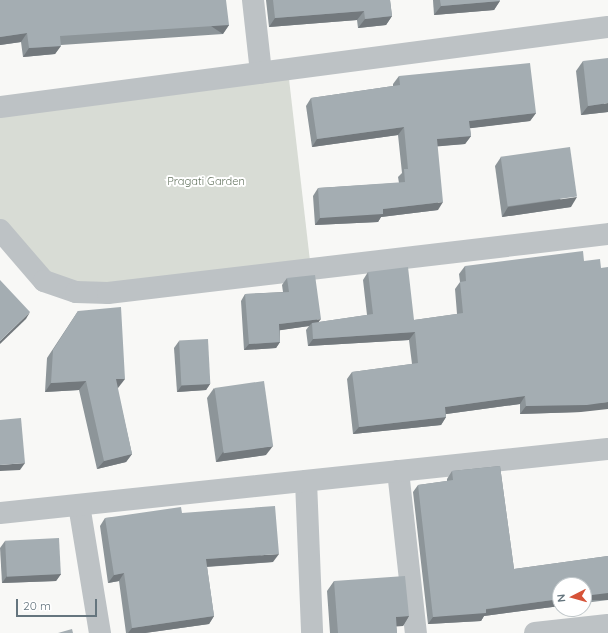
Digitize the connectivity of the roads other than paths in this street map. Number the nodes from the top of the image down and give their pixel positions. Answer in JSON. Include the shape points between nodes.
{"nodes":[{"id":1,"x":253,"y":0,"type":"edge"},
{"id":2,"x":608,"y":27,"type":"edge"},
{"id":3,"x":262,"y":73,"type":"junction"},
{"id":4,"x":0,"y":107,"type":"edge"},
{"id":5,"x":0,"y":230,"type":"edge"},
{"id":6,"x":608,"y":234,"type":"edge"},
{"id":7,"x":608,"y":450,"type":"edge"},
{"id":8,"x":398,"y":472,"type":"junction"},
{"id":9,"x":306,"y":481,"type":"junction"},
{"id":10,"x":79,"y":505,"type":"junction"},
{"id":11,"x":0,"y":513,"type":"edge"},
{"id":12,"x":608,"y":625,"type":"edge"},
{"id":13,"x":100,"y":633,"type":"edge"},
{"id":14,"x":312,"y":633,"type":"edge"},
{"id":15,"x":416,"y":633,"type":"edge"},
{"id":16,"x":535,"y":633,"type":"edge"}],
"edges":[{"from":1,"to":3,"type":"street"},
{"from":2,"to":3,"type":"street"},
{"from":3,"to":4,"type":"street"},
{"from":5,"to":6,"type":"street","via":[[44,281],[76,292],[108,293]]},
{"from":7,"to":8,"type":"street"},
{"from":8,"to":9,"type":"street"},
{"from":8,"to":15,"type":"street"},
{"from":9,"to":10,"type":"street"},
{"from":9,"to":14,"type":"street"},
{"from":10,"to":11,"type":"street"},
{"from":10,"to":13,"type":"street"},
{"from":12,"to":16,"type":"street"}]}
